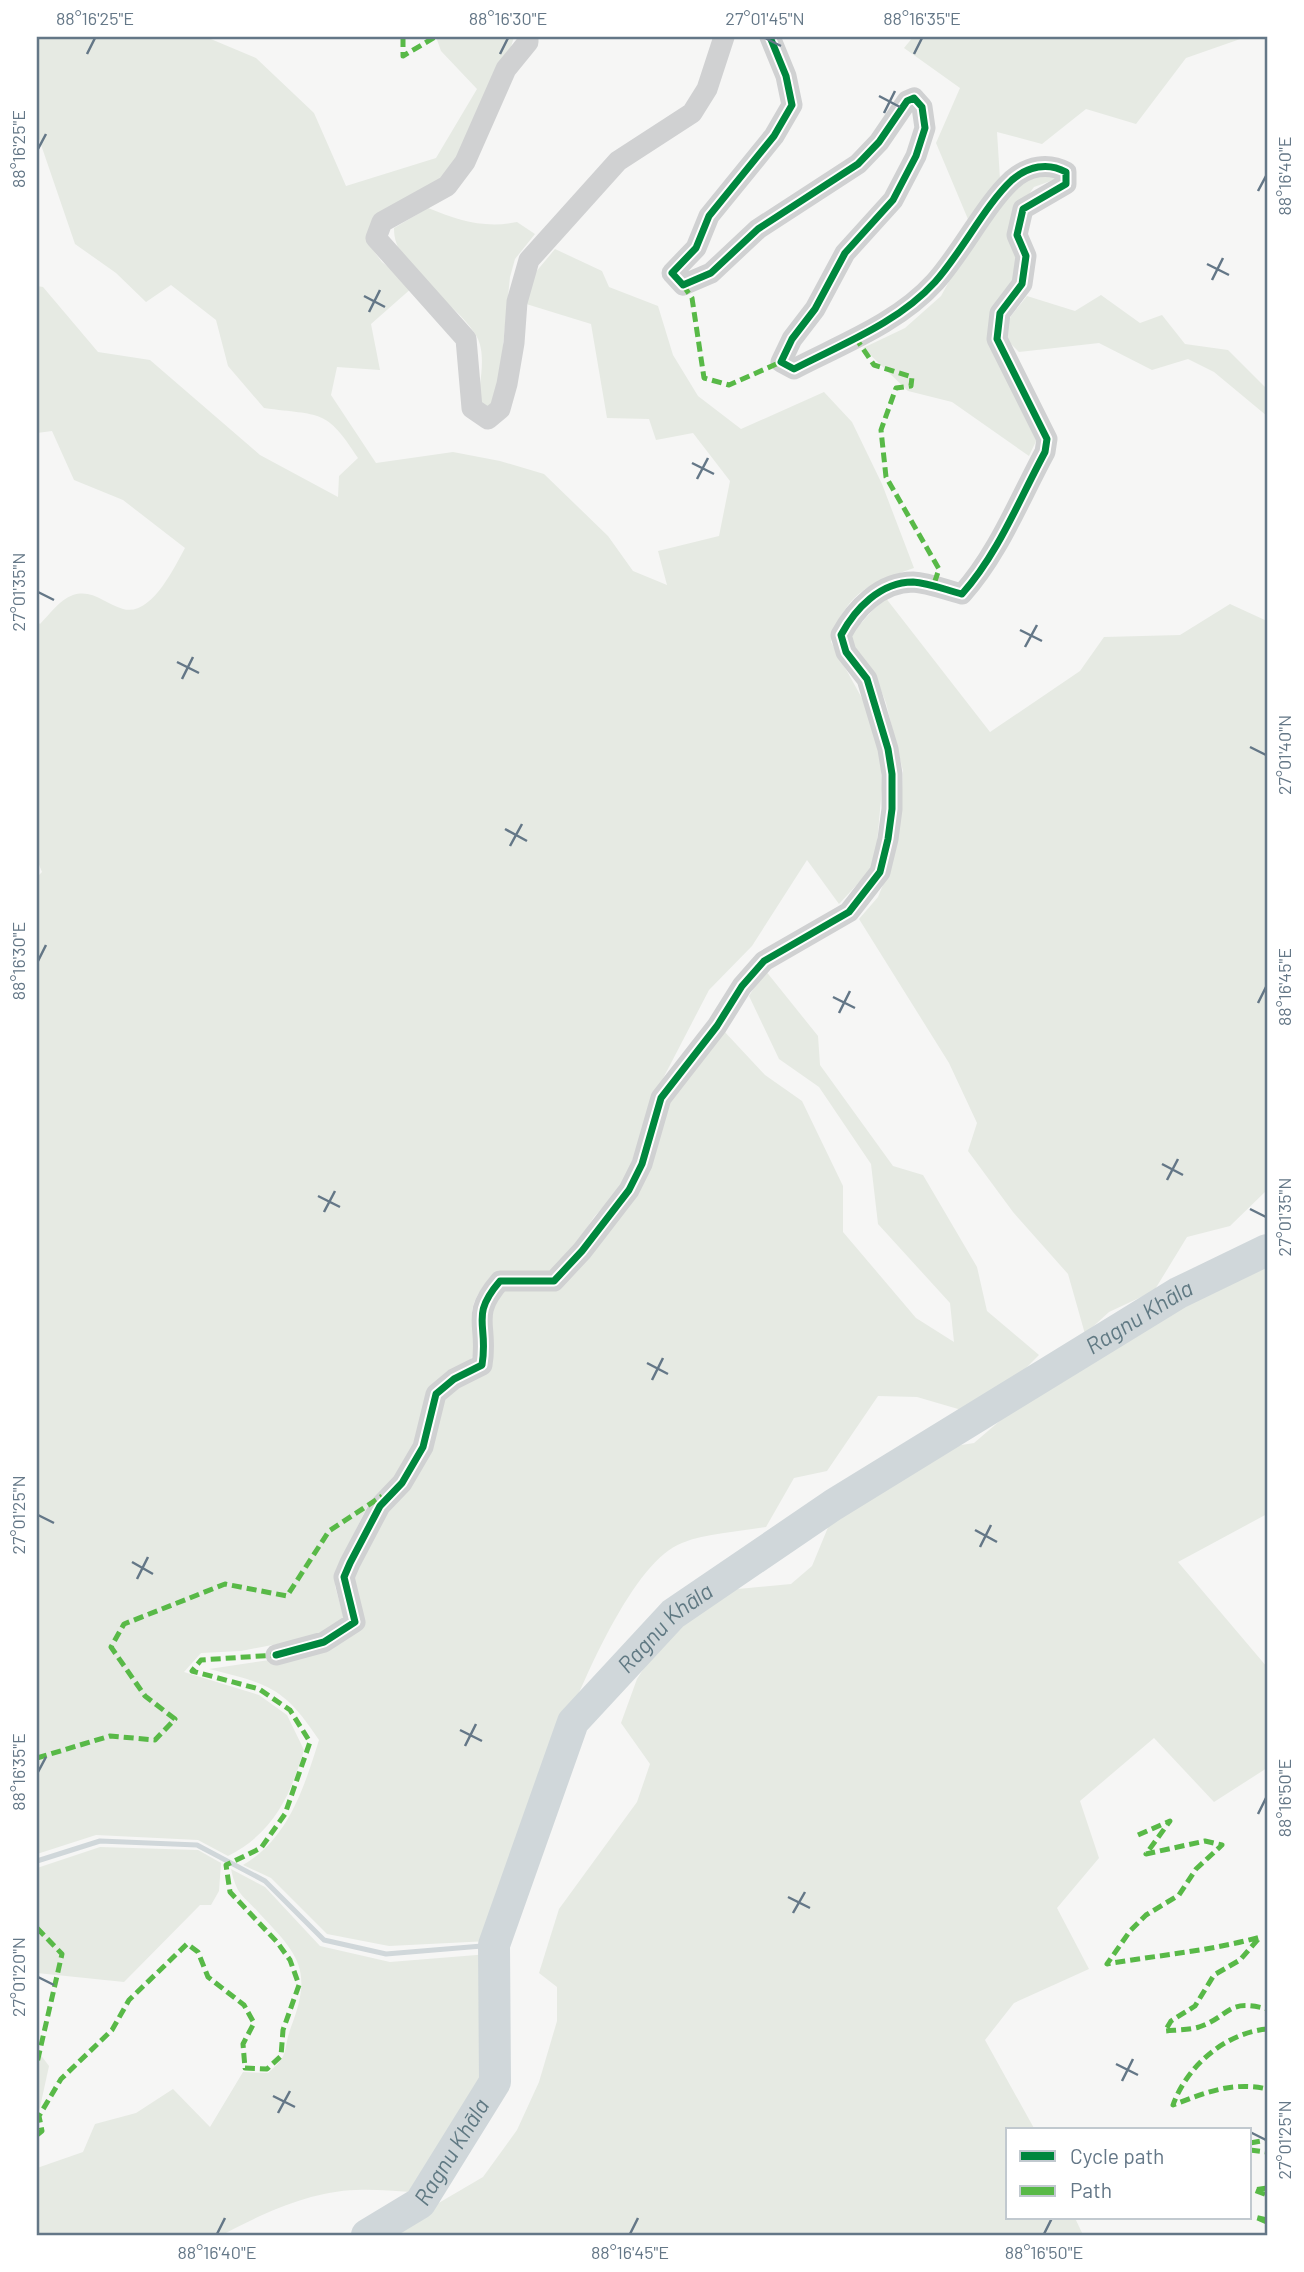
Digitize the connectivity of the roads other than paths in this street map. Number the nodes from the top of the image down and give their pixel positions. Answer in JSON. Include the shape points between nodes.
{"nodes":[{"id":1,"x":528,"y":37,"type":"edge"},
{"id":2,"x":724,"y":37,"type":"edge"},
{"id":3,"x":770,"y":37,"type":"edge"},
{"id":4,"x":276,"y":1655,"type":"dead end"}],
"edges":[{"from":1,"to":2,"type":"street","via":[[506,69],[466,162],[447,186],[382,222],[376,238],[466,339],[472,408],[488,419],[500,409],[507,384],[517,302],[529,260],[618,161],[692,113],[707,89]]},
{"from":3,"to":4,"type":"street","via":[[792,105],[774,136],[709,216],[696,248],[672,273],[683,285],[711,273],[758,229],[858,164],[914,98],[922,107],[925,128],[893,200],[845,253],[781,362],[794,369],[900,313],[933,284],[1013,178],[1035,167],[1054,166],[1066,172],[1066,184],[1023,209],[1017,235],[1026,256],[1022,284],[1000,313],[997,339],[1047,439],[1045,452],[996,544],[962,594],[913,582],[891,586],[853,613],[841,635],[846,652],[867,679],[888,749],[891,808],[880,872],[849,912],[764,961],[742,986],[718,1026],[661,1098],[642,1164],[629,1190],[582,1251],[554,1281],[500,1280],[483,1300],[480,1323],[486,1342],[482,1365],[436,1394],[423,1447],[402,1483],[380,1506],[344,1577],[355,1622],[324,1642]]}]}
